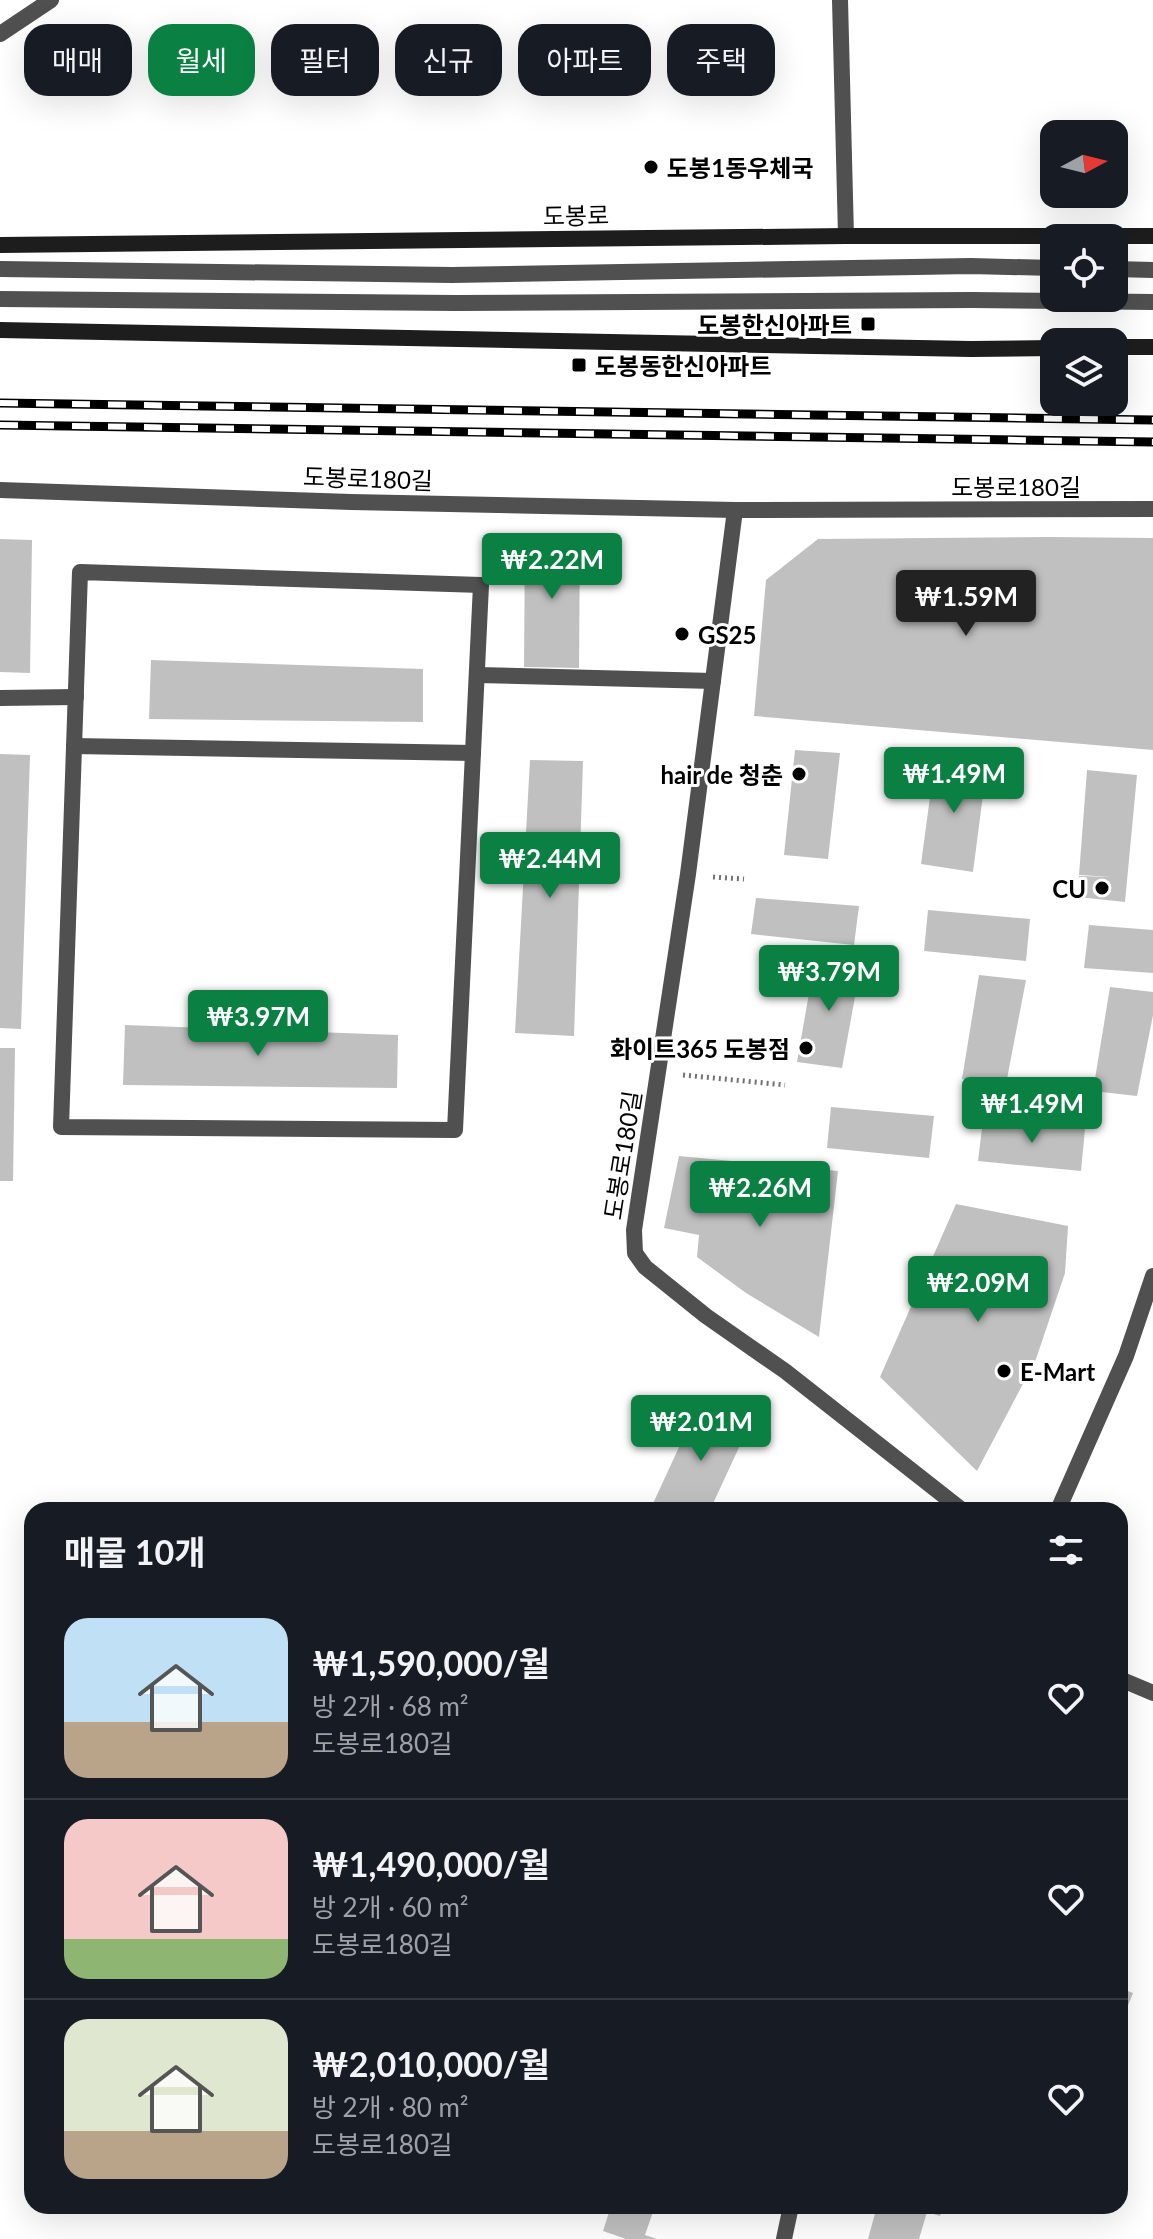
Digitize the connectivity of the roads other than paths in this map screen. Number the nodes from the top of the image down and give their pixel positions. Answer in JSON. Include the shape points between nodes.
{"nodes":[{"id":1,"x":51,"y":0,"type":"edge"},
{"id":2,"x":840,"y":0,"type":"edge"},
{"id":3,"x":0,"y":34,"type":"edge"},
{"id":4,"x":846,"y":236,"type":"junction"},
{"id":5,"x":1153,"y":236,"type":"edge"},
{"id":6,"x":0,"y":245,"type":"edge"},
{"id":7,"x":1040,"y":268,"type":"edge"},
{"id":8,"x":0,"y":269,"type":"edge"},
{"id":9,"x":1128,"y":269,"type":"edge"},
{"id":10,"x":1153,"y":270,"type":"edge"},
{"id":11,"x":0,"y":299,"type":"edge"},
{"id":12,"x":1153,"y":302,"type":"edge"},
{"id":13,"x":0,"y":330,"type":"edge"},
{"id":14,"x":1128,"y":347,"type":"edge"},
{"id":15,"x":1153,"y":347,"type":"edge"},
{"id":16,"x":1040,"y":348,"type":"edge"},
{"id":17,"x":0,"y":490,"type":"edge"},
{"id":18,"x":1153,"y":509,"type":"edge"},
{"id":19,"x":735,"y":510,"type":"junction"},
{"id":20,"x":477,"y":675,"type":"junction"},
{"id":21,"x":713,"y":681,"type":"junction"},
{"id":22,"x":76,"y":697,"type":"junction"},
{"id":23,"x":0,"y":698,"type":"edge"},
{"id":24,"x":74,"y":746,"type":"junction"},
{"id":25,"x":473,"y":753,"type":"junction"},
{"id":26,"x":1153,"y":1276,"type":"edge"},
{"id":27,"x":952,"y":1502,"type":"edge"},
{"id":28,"x":1062,"y":1502,"type":"edge"},
{"id":29,"x":1128,"y":1682,"type":"edge"},
{"id":30,"x":1153,"y":1693,"type":"edge"},
{"id":31,"x":789,"y":2214,"type":"edge"},
{"id":32,"x":784,"y":2239,"type":"edge"}],
"edges":[{"from":1,"to":3,"type":"street"},
{"from":2,"to":4,"type":"street"},
{"from":4,"to":5,"type":"main road","name":"도봉로"},
{"from":4,"to":6,"type":"main road","name":"도봉로"},
{"from":7,"to":8,"type":"street","via":[[452,275]]},
{"from":9,"to":10,"type":"street"},
{"from":11,"to":12,"type":"street"},
{"from":13,"to":16,"type":"main road"},
{"from":14,"to":15,"type":"main road"},
{"from":17,"to":19,"type":"street","name":"도봉로180길"},
{"from":18,"to":19,"type":"street","name":"도봉로180길"},
{"from":19,"to":21,"type":"street","name":"도봉로180길"},
{"from":20,"to":21,"type":"street"},
{"from":20,"to":22,"type":"street","via":[[481,585],[80,572]]},
{"from":20,"to":25,"type":"street"},
{"from":21,"to":27,"type":"street","name":"도봉로180길","via":[[634,1230],[635,1253],[706,1316]]},
{"from":22,"to":23,"type":"street"},
{"from":22,"to":24,"type":"street"},
{"from":24,"to":25,"type":"street"},
{"from":24,"to":25,"type":"street","via":[[61,1127],[455,1130]]},
{"from":26,"to":28,"type":"street","via":[[1126,1356]]},
{"from":29,"to":30,"type":"street"},
{"from":31,"to":32,"type":"street"}]}
